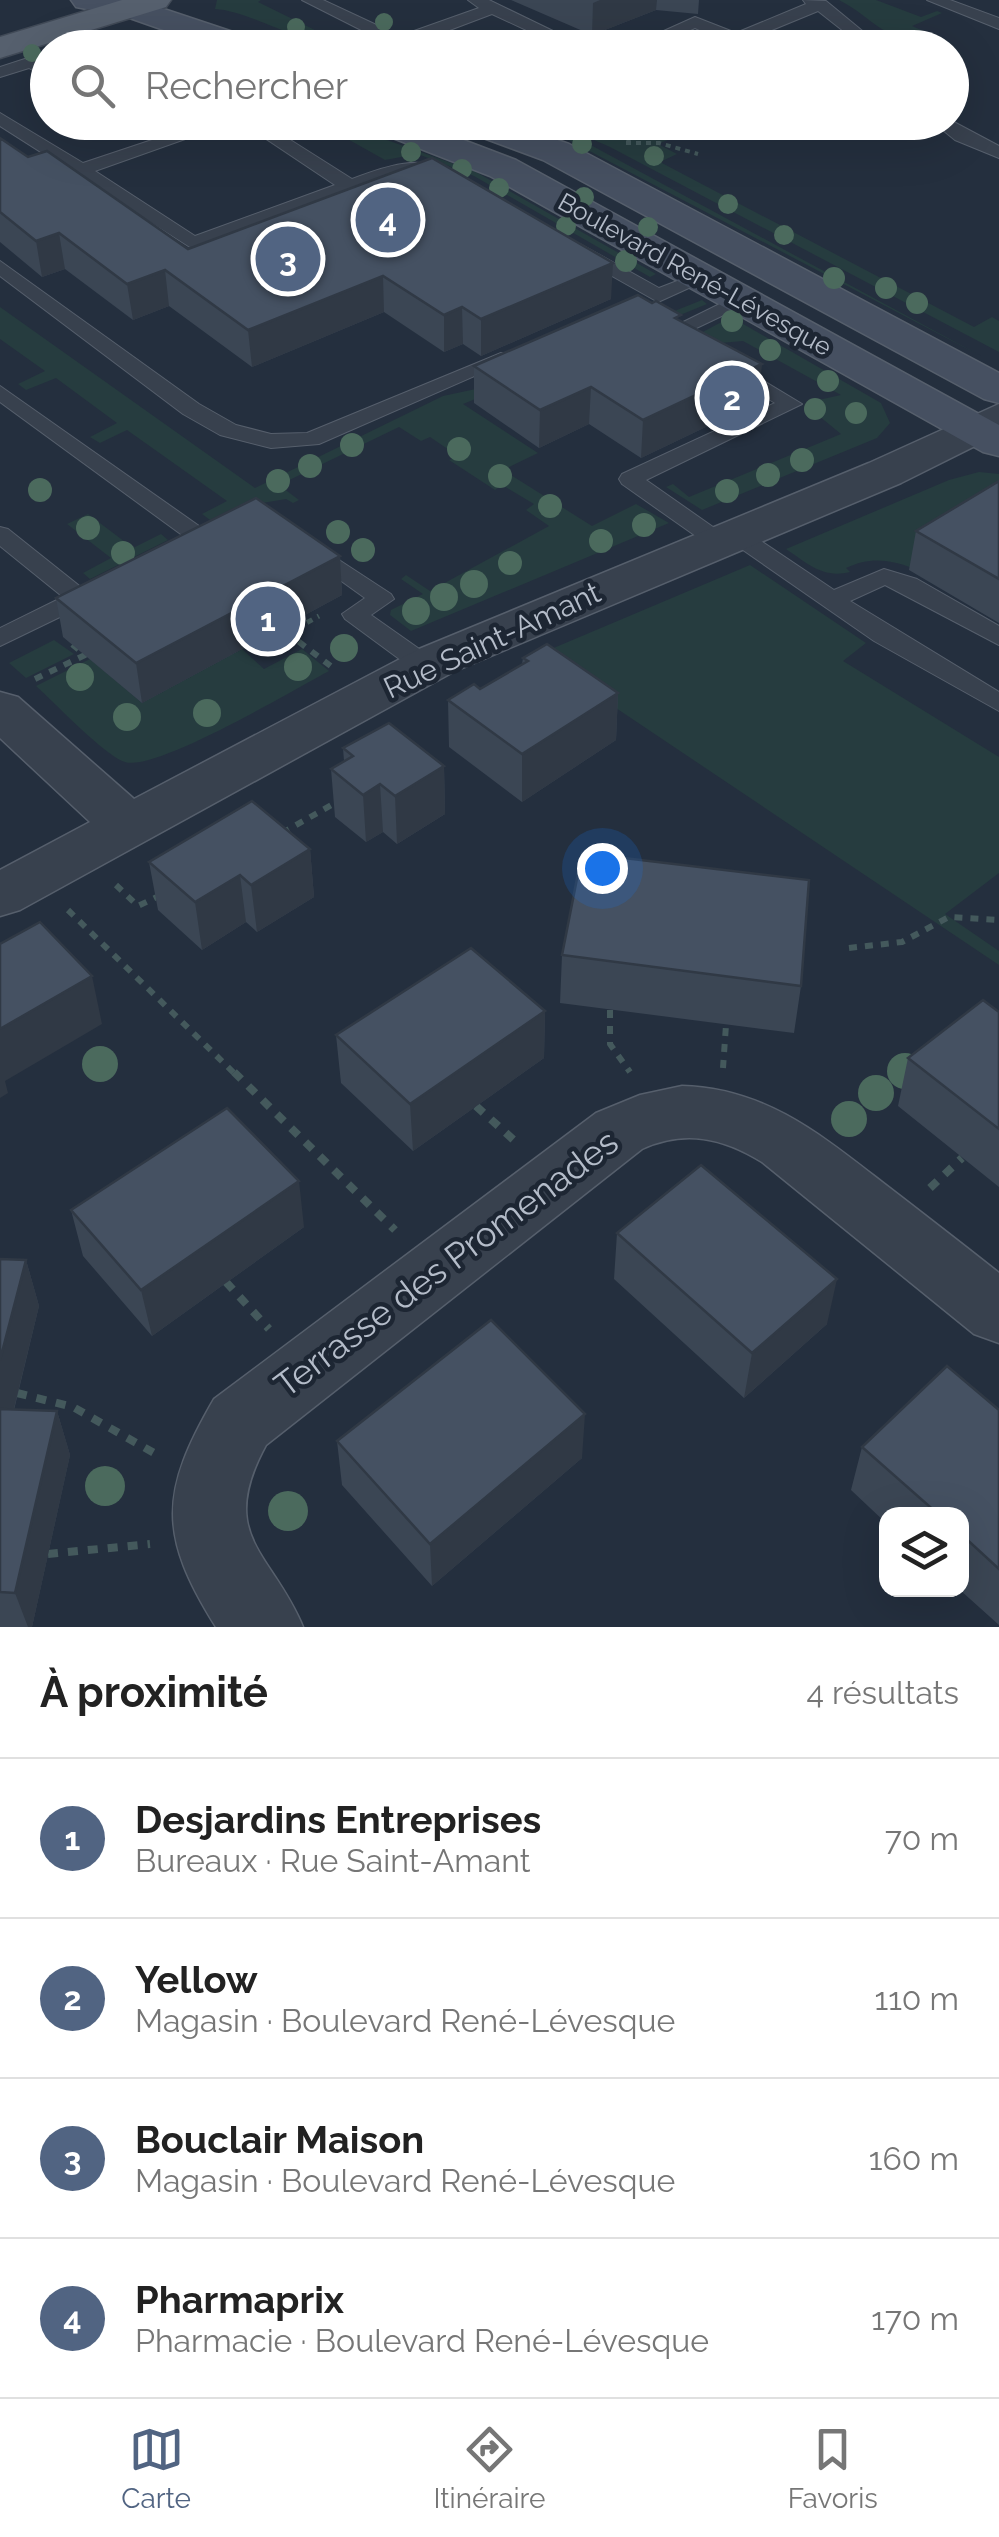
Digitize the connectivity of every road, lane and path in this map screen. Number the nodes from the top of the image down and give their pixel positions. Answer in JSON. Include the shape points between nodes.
{"nodes":[{"id":1,"x":310,"y":0,"type":"edge"},
{"id":2,"x":945,"y":1,"type":"edge"},
{"id":3,"x":816,"y":2,"type":"edge"},
{"id":4,"x":143,"y":4,"type":"edge"},
{"id":5,"x":484,"y":4,"type":"edge"},
{"id":6,"x":81,"y":5,"type":"edge"},
{"id":7,"x":0,"y":20,"type":"edge"},
{"id":8,"x":999,"y":24,"type":"edge"},
{"id":9,"x":34,"y":30,"type":"edge"},
{"id":10,"x":134,"y":30,"type":"edge"},
{"id":11,"x":205,"y":30,"type":"edge"},
{"id":12,"x":367,"y":30,"type":"edge"},
{"id":13,"x":430,"y":30,"type":"edge"},
{"id":14,"x":541,"y":30,"type":"edge"},
{"id":15,"x":677,"y":30,"type":"edge"},
{"id":16,"x":715,"y":30,"type":"edge"},
{"id":17,"x":755,"y":30,"type":"edge"},
{"id":18,"x":851,"y":30,"type":"edge"},
{"id":19,"x":30,"y":32,"type":"edge"},
{"id":20,"x":0,"y":48,"type":"edge"},
{"id":21,"x":30,"y":62,"type":"edge"},
{"id":22,"x":0,"y":72,"type":"edge"},
{"id":23,"x":0,"y":118,"type":"edge"},
{"id":24,"x":30,"y":138,"type":"edge"},
{"id":25,"x":34,"y":140,"type":"edge"},
{"id":26,"x":171,"y":140,"type":"edge"},
{"id":27,"x":278,"y":140,"type":"edge"},
{"id":28,"x":429,"y":140,"type":"edge"},
{"id":29,"x":522,"y":140,"type":"edge"},
{"id":30,"x":969,"y":140,"type":"edge"},
{"id":31,"x":630,"y":142,"type":"joint"},
{"id":32,"x":617,"y":145,"type":"dead end"},
{"id":33,"x":698,"y":154,"type":"dead end"},
{"id":34,"x":999,"y":154,"type":"edge"},
{"id":35,"x":80,"y":170,"type":"junction"},
{"id":36,"x":464,"y":182,"type":"edge"},
{"id":37,"x":350,"y":186,"type":"junction"},
{"id":38,"x":562,"y":239,"type":"edge"},
{"id":39,"x":0,"y":268,"type":"edge"},
{"id":40,"x":702,"y":278,"type":"junction"},
{"id":41,"x":742,"y":300,"type":"junction"},
{"id":42,"x":530,"y":348,"type":"edge"},
{"id":43,"x":0,"y":392,"type":"edge"},
{"id":44,"x":993,"y":420,"type":"edge"},
{"id":45,"x":229,"y":524,"type":"edge"},
{"id":46,"x":0,"y":534,"type":"edge"},
{"id":47,"x":298,"y":538,"type":"edge"},
{"id":48,"x":726,"y":538,"type":"junction"},
{"id":49,"x":114,"y":581,"type":"edge"},
{"id":50,"x":79,"y":598,"type":"junction"},
{"id":51,"x":832,"y":600,"type":"junction"},
{"id":52,"x":284,"y":630,"type":"joint"},
{"id":53,"x":63,"y":637,"type":"edge"},
{"id":54,"x":999,"y":637,"type":"edge"},
{"id":55,"x":0,"y":638,"type":"edge"},
{"id":56,"x":254,"y":651,"type":"dead end"},
{"id":57,"x":426,"y":666,"type":"junction"},
{"id":58,"x":338,"y":671,"type":"dead end"},
{"id":59,"x":13,"y":697,"type":"edge"},
{"id":60,"x":999,"y":704,"type":"edge"},
{"id":61,"x":345,"y":811,"type":"edge"},
{"id":62,"x":130,"y":826,"type":"junction"},
{"id":63,"x":275,"y":838,"type":"edge"},
{"id":64,"x":110,"y":880,"type":"dead end"},
{"id":65,"x":0,"y":895,"type":"edge"},
{"id":66,"x":171,"y":902,"type":"edge"},
{"id":67,"x":64,"y":905,"type":"dead end"},
{"id":68,"x":999,"y":920,"type":"edge"},
{"id":69,"x":850,"y":948,"type":"dead end"},
{"id":70,"x":610,"y":1010,"type":"edge"},
{"id":71,"x":661,"y":1114,"type":"junction"},
{"id":72,"x":402,"y":1238,"type":"dead end"},
{"id":73,"x":999,"y":1312,"type":"edge"},
{"id":74,"x":17,"y":1392,"type":"dead end"},
{"id":75,"x":211,"y":1512,"type":"junction"},
{"id":76,"x":48,"y":1554,"type":"dead end"},
{"id":77,"x":264,"y":1627,"type":"edge"}],
"edges":[{"from":1,"to":12,"type":"lane"},
{"from":2,"to":8,"type":"lane"},
{"from":3,"to":17,"type":"lane"},
{"from":3,"to":18,"type":"lane"},
{"from":4,"to":6,"type":"main road"},
{"from":4,"to":11,"type":"main road"},
{"from":5,"to":13,"type":"lane"},
{"from":5,"to":14,"type":"lane"},
{"from":6,"to":7,"type":"main road"},
{"from":6,"to":9,"type":"main road"},
{"from":6,"to":10,"type":"main road"},
{"from":15,"to":16,"type":"lane","via":[[696,22]]},
{"from":19,"to":20,"type":"main road"},
{"from":21,"to":22,"type":"lane"},
{"from":23,"to":24,"type":"lane"},
{"from":25,"to":35,"type":"lane"},
{"from":26,"to":35,"type":"lane"},
{"from":27,"to":37,"type":"lane"},
{"from":28,"to":40,"type":"main road","name":"Boulevard René-Lévesque","via":[[503,168]]},
{"from":29,"to":44,"type":"main road","name":"Boulevard René-Lévesque","via":[[556,152]]},
{"from":30,"to":34,"type":"lane"},
{"from":31,"to":32,"type":"path"},
{"from":31,"to":33,"type":"path"},
{"from":35,"to":37,"type":"lane","via":[[193,243]]},
{"from":36,"to":37,"type":"lane","via":[[406,167]]},
{"from":38,"to":40,"type":"lane","via":[[649,299]]},
{"from":39,"to":42,"type":"lane","via":[[210,420],[271,441],[311,439]]},
{"from":40,"to":41,"type":"main road","name":"Boulevard René-Lévesque"},
{"from":41,"to":44,"type":"main road","name":"Boulevard René-Lévesque"},
{"from":41,"to":48,"type":"lane","via":[[673,332],[792,404],[630,479]]},
{"from":43,"to":45,"type":"lane","via":[[192,542]]},
{"from":44,"to":48,"type":"street","name":"Rue Saint-Amant"},
{"from":46,"to":50,"type":"lane"},
{"from":47,"to":57,"type":"lane","via":[[382,599],[354,614]]},
{"from":48,"to":51,"type":"lane"},
{"from":48,"to":57,"type":"street","name":"Rue Saint-Amant"},
{"from":49,"to":50,"type":"lane"},
{"from":50,"to":55,"type":"lane"},
{"from":51,"to":54,"type":"lane","via":[[884,576]]},
{"from":51,"to":60,"type":"lane"},
{"from":52,"to":56,"type":"path"},
{"from":52,"to":58,"type":"path"},
{"from":53,"to":59,"type":"path","via":[[84,655]]},
{"from":57,"to":62,"type":"street","name":"Rue Saint-Amant"},
{"from":59,"to":62,"type":"street"},
{"from":61,"to":63,"type":"path","via":[[335,803]]},
{"from":62,"to":65,"type":"street","name":"Rue Saint-Amant"},
{"from":64,"to":66,"type":"path","via":[[138,906],[159,894]]},
{"from":67,"to":72,"type":"path"},
{"from":68,"to":69,"type":"path","via":[[950,917],[895,947]]},
{"from":70,"to":71,"type":"path","via":[[610,1044]]},
{"from":71,"to":73,"type":"street","name":"Terrasse des Promenades","via":[[704,1110],[759,1127]]},
{"from":71,"to":75,"type":"street","name":"Terrasse des Promenades","via":[[618,1131],[260,1403],[226,1444]]},
{"from":74,"to":75,"type":"path","via":[[73,1408]]},
{"from":75,"to":76,"type":"path"},
{"from":75,"to":77,"type":"street","via":[[230,1586]]}]}
